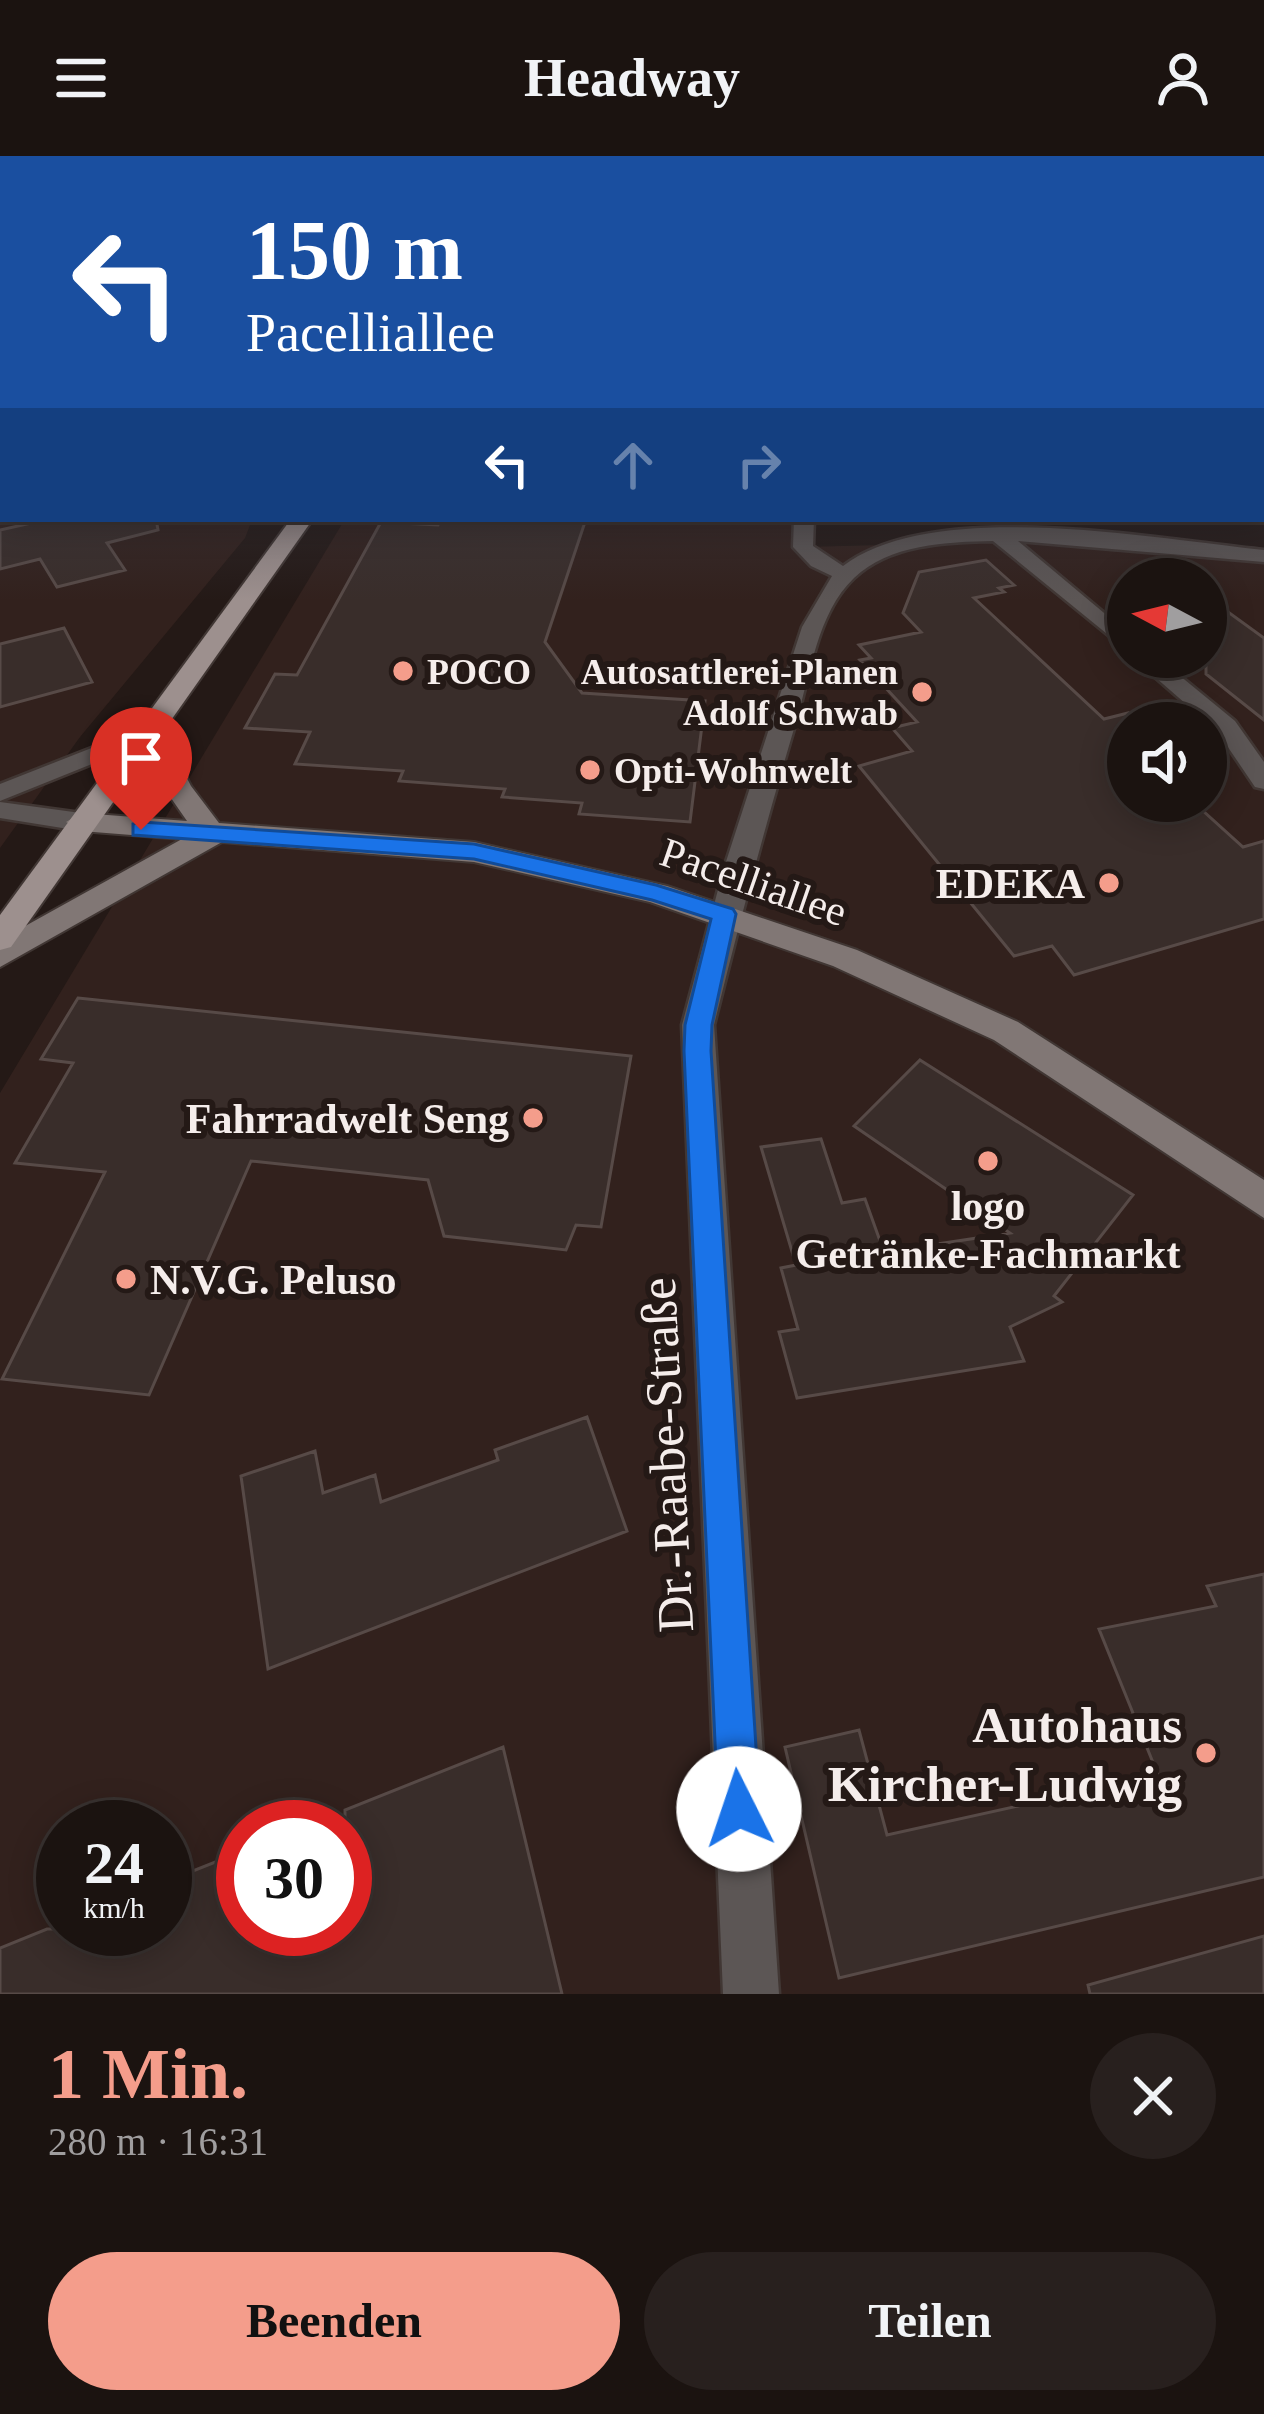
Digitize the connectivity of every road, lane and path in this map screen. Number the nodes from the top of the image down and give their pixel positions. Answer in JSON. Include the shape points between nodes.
{"nodes":[{"id":1,"x":293,"y":522,"type":"edge"},
{"id":2,"x":803,"y":522,"type":"edge"},
{"id":3,"x":997,"y":534,"type":"junction"},
{"id":4,"x":1264,"y":556,"type":"edge"},
{"id":5,"x":845,"y":574,"type":"junction"},
{"id":6,"x":1107,"y":626,"type":"edge"},
{"id":7,"x":1169,"y":678,"type":"edge"},
{"id":8,"x":150,"y":732,"type":"junction"},
{"id":9,"x":1264,"y":781,"type":"edge"},
{"id":10,"x":0,"y":793,"type":"edge"},
{"id":11,"x":0,"y":810,"type":"edge"},
{"id":12,"x":81,"y":823,"type":"junction"},
{"id":13,"x":212,"y":835,"type":"junction"},
{"id":14,"x":724,"y":914,"type":"junction"},
{"id":15,"x":0,"y":939,"type":"edge"},
{"id":16,"x":0,"y":955,"type":"edge"},
{"id":17,"x":1264,"y":1201,"type":"edge"},
{"id":18,"x":751,"y":1994,"type":"edge"}],
"edges":[{"from":1,"to":8,"type":"main road"},
{"from":2,"to":5,"type":"street","via":[[800,541],[809,556]]},
{"from":3,"to":4,"type":"street"},
{"from":3,"to":5,"type":"street","via":[[901,545]]},
{"from":3,"to":6,"type":"street"},
{"from":5,"to":14,"type":"street","name":"Dr.-Raabe-Straße","via":[[824,597],[813,627]]},
{"from":7,"to":9,"type":"street","via":[[1226,726]]},
{"from":8,"to":10,"type":"street"},
{"from":8,"to":12,"type":"main road"},
{"from":8,"to":13,"type":"main road"},
{"from":11,"to":12,"type":"street"},
{"from":12,"to":13,"type":"main road","name":"Pacelliallee"},
{"from":12,"to":15,"type":"main road"},
{"from":13,"to":14,"type":"main road","name":"Pacelliallee","via":[[474,852]]},
{"from":13,"to":16,"type":"main road"},
{"from":14,"to":17,"type":"main road","name":"Pacelliallee","via":[[1006,1030]]},
{"from":14,"to":18,"type":"street","name":"Dr.-Raabe-Straße","via":[[698,1051]]}]}
